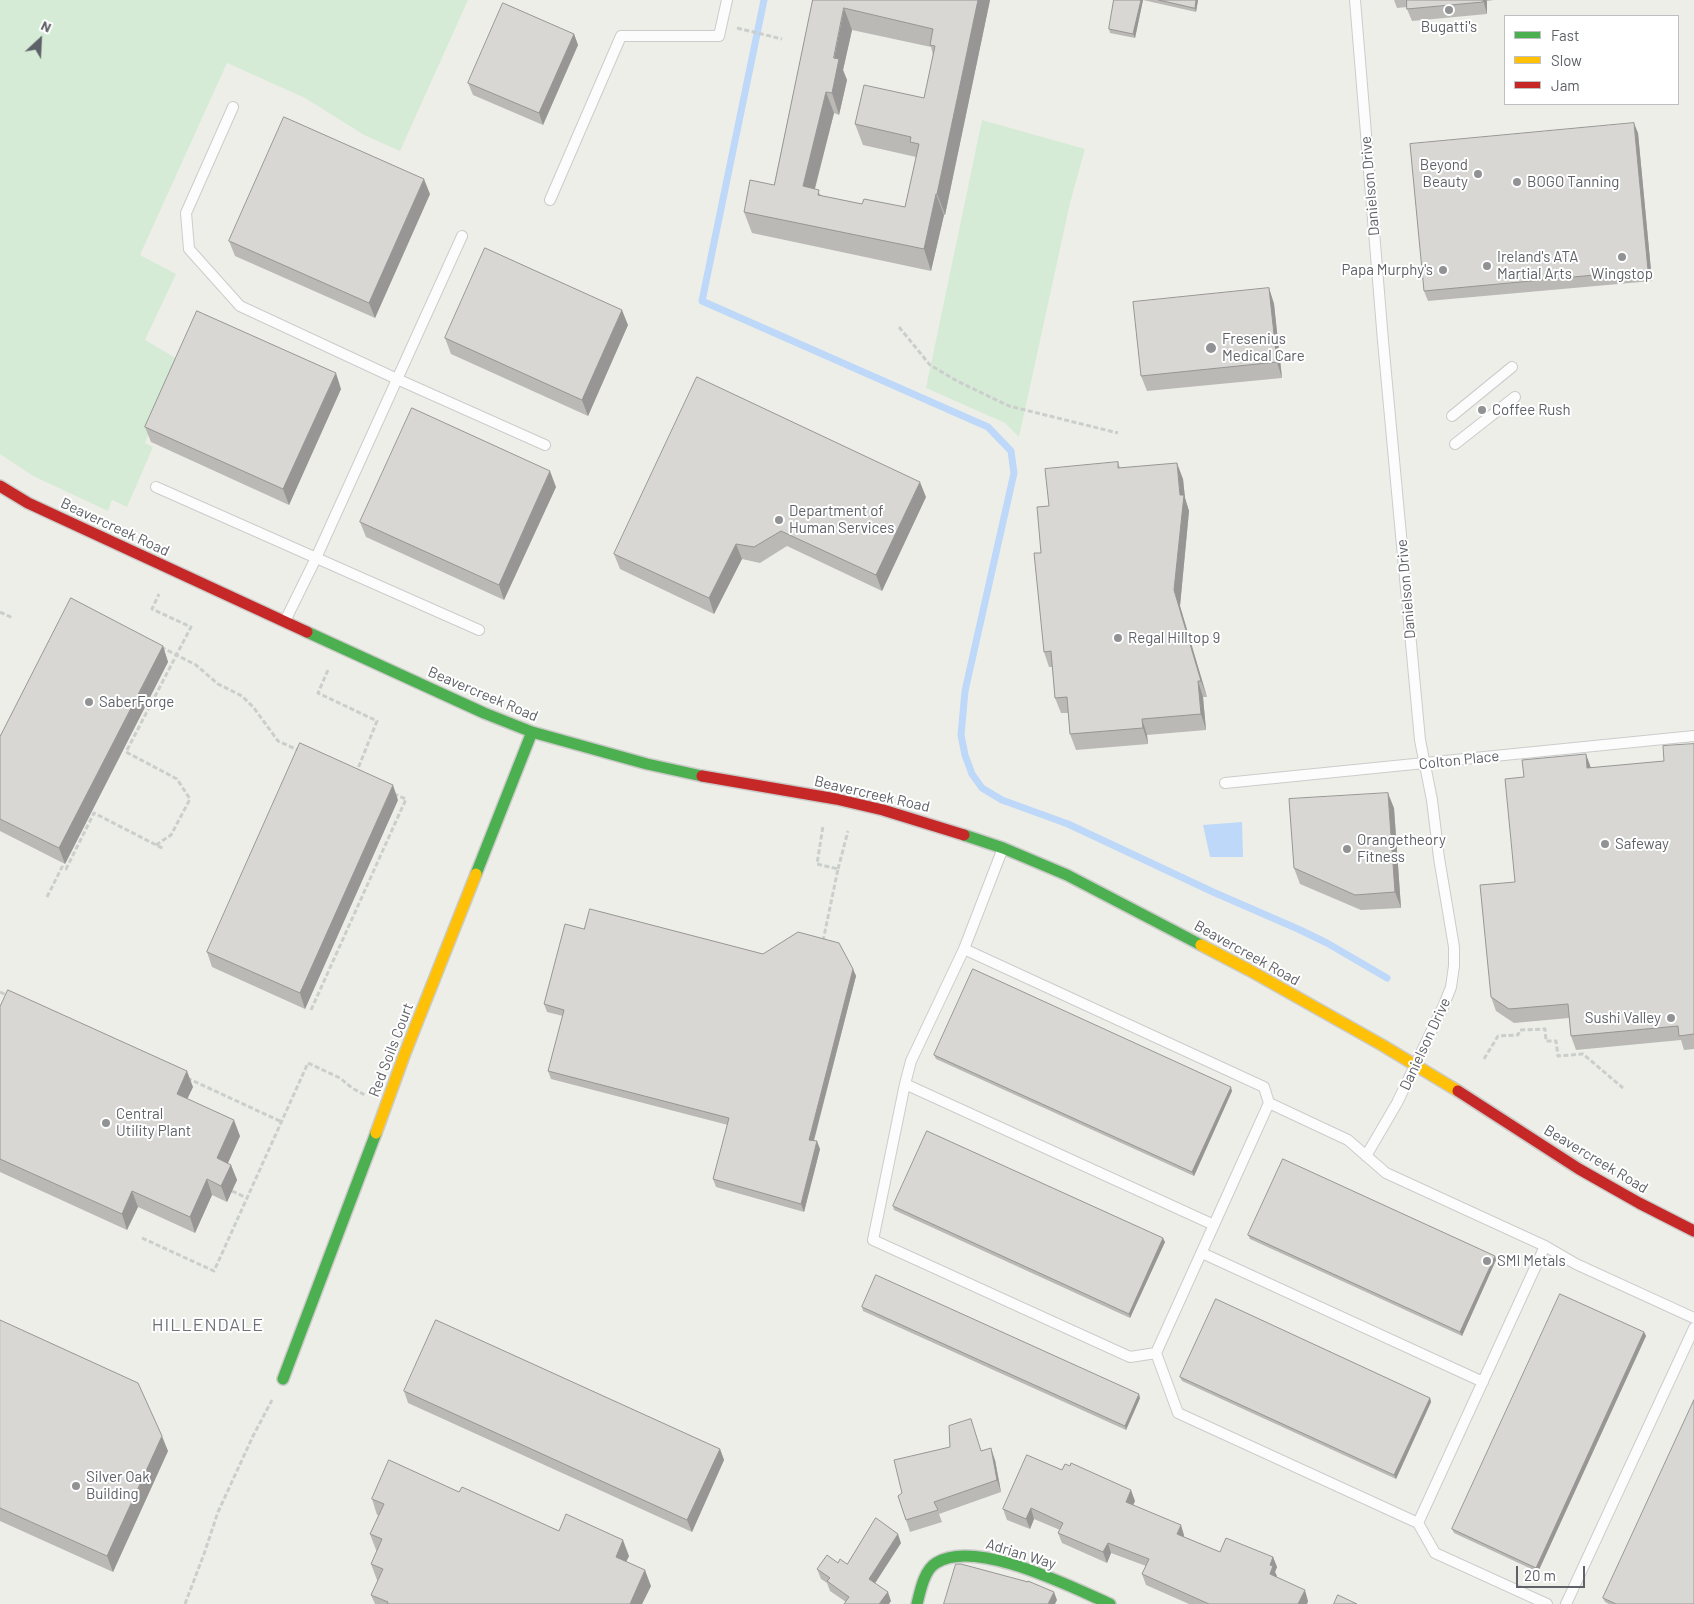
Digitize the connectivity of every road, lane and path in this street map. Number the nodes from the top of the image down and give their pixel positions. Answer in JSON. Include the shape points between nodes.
{"nodes":[{"id":1,"x":1355,"y":0,"type":"edge"},
{"id":2,"x":725,"y":1,"type":"edge"},
{"id":3,"x":750,"y":32,"type":"dead end"},
{"id":4,"x":782,"y":39,"type":"dead end"},
{"id":5,"x":233,"y":107,"type":"dead end"},
{"id":6,"x":550,"y":200,"type":"dead end"},
{"id":7,"x":462,"y":236,"type":"dead end"},
{"id":8,"x":899,"y":326,"type":"dead end"},
{"id":9,"x":1512,"y":367,"type":"dead end"},
{"id":10,"x":397,"y":380,"type":"junction"},
{"id":11,"x":1515,"y":397,"type":"dead end"},
{"id":12,"x":1452,"y":416,"type":"dead end"},
{"id":13,"x":1118,"y":433,"type":"dead end"},
{"id":14,"x":1454,"y":444,"type":"dead end"},
{"id":15,"x":545,"y":445,"type":"dead end"},
{"id":16,"x":0,"y":486,"type":"edge"},
{"id":17,"x":156,"y":487,"type":"dead end"},
{"id":18,"x":316,"y":558,"type":"junction"},
{"id":19,"x":159,"y":594,"type":"dead end"},
{"id":20,"x":0,"y":612,"type":"edge"},
{"id":21,"x":12,"y":618,"type":"dead end"},
{"id":22,"x":284,"y":622,"type":"junction"},
{"id":23,"x":479,"y":630,"type":"dead end"},
{"id":24,"x":152,"y":643,"type":"edge"},
{"id":25,"x":177,"y":656,"type":"junction"},
{"id":26,"x":328,"y":670,"type":"dead end"},
{"id":27,"x":532,"y":732,"type":"junction"},
{"id":28,"x":1694,"y":736,"type":"edge"},
{"id":29,"x":304,"y":752,"type":"edge"},
{"id":30,"x":1425,"y":763,"type":"junction"},
{"id":31,"x":355,"y":776,"type":"edge"},
{"id":32,"x":1224,"y":782,"type":"dead end"},
{"id":33,"x":389,"y":792,"type":"edge"},
{"id":34,"x":823,"y":826,"type":"dead end"},
{"id":35,"x":848,"y":831,"type":"dead end"},
{"id":36,"x":156,"y":845,"type":"junction"},
{"id":37,"x":1003,"y":848,"type":"junction"},
{"id":38,"x":164,"y":849,"type":"dead end"},
{"id":39,"x":838,"y":869,"type":"junction"},
{"id":40,"x":47,"y":897,"type":"dead end"},
{"id":41,"x":822,"y":945,"type":"edge"},
{"id":42,"x":964,"y":949,"type":"junction"},
{"id":43,"x":0,"y":992,"type":"edge"},
{"id":44,"x":18,"y":1000,"type":"edge"},
{"id":45,"x":311,"y":1010,"type":"dead end"},
{"id":46,"x":1484,"y":1059,"type":"dead end"},
{"id":47,"x":1416,"y":1065,"type":"junction"},
{"id":48,"x":184,"y":1076,"type":"edge"},
{"id":49,"x":905,"y":1084,"type":"junction"},
{"id":50,"x":1623,"y":1088,"type":"dead end"},
{"id":51,"x":365,"y":1095,"type":"dead end"},
{"id":52,"x":1270,"y":1103,"type":"junction"},
{"id":53,"x":282,"y":1122,"type":"junction"},
{"id":54,"x":1366,"y":1156,"type":"junction"},
{"id":55,"x":232,"y":1191,"type":"dead end"},
{"id":56,"x":247,"y":1198,"type":"junction"},
{"id":57,"x":1214,"y":1225,"type":"junction"},
{"id":58,"x":1694,"y":1231,"type":"edge"},
{"id":59,"x":142,"y":1238,"type":"dead end"},
{"id":60,"x":1545,"y":1246,"type":"junction"},
{"id":61,"x":1202,"y":1253,"type":"junction"},
{"id":62,"x":1694,"y":1318,"type":"edge"},
{"id":63,"x":1694,"y":1328,"type":"edge"},
{"id":64,"x":1156,"y":1353,"type":"junction"},
{"id":65,"x":283,"y":1380,"type":"joint"},
{"id":66,"x":1483,"y":1382,"type":"junction"},
{"id":67,"x":1418,"y":1523,"type":"junction"},
{"id":68,"x":184,"y":1604,"type":"edge"},
{"id":69,"x":917,"y":1604,"type":"edge"},
{"id":70,"x":1110,"y":1604,"type":"edge"},
{"id":71,"x":1547,"y":1604,"type":"edge"},
{"id":72,"x":1566,"y":1604,"type":"edge"}],
"edges":[{"from":1,"to":30,"type":"lane","name":"Danielson Drive","via":[[1382,341],[1420,740]]},
{"from":2,"to":6,"type":"lane","via":[[719,36],[621,36]]},
{"from":3,"to":4,"type":"path"},
{"from":5,"to":10,"type":"lane","via":[[186,213],[189,249],[240,306]]},
{"from":7,"to":10,"type":"lane"},
{"from":8,"to":13,"type":"path","via":[[930,365],[957,381],[1009,406]]},
{"from":9,"to":12,"type":"lane"},
{"from":10,"to":15,"type":"lane"},
{"from":10,"to":18,"type":"lane"},
{"from":11,"to":14,"type":"lane"},
{"from":16,"to":22,"type":"main road","name":"Beavercreek Road","via":[[28,503]]},
{"from":17,"to":18,"type":"lane"},
{"from":18,"to":22,"type":"lane"},
{"from":18,"to":23,"type":"lane"},
{"from":19,"to":25,"type":"path","via":[[152,609],[191,627]]},
{"from":20,"to":21,"type":"path"},
{"from":22,"to":27,"type":"main road","name":"Beavercreek Road"},
{"from":24,"to":25,"type":"path"},
{"from":25,"to":29,"type":"path","via":[[242,696],[278,741]]},
{"from":25,"to":36,"type":"path","via":[[126,752],[177,779],[190,799],[171,835]]},
{"from":26,"to":31,"type":"path","via":[[318,693],[377,721]]},
{"from":27,"to":37,"type":"main road","name":"Beavercreek Road","via":[[709,778],[882,810]]},
{"from":27,"to":65,"type":"main road","name":"Red Soils Court"},
{"from":28,"to":30,"type":"lane","name":"Colton Place"},
{"from":30,"to":32,"type":"lane","name":"Colton Place"},
{"from":30,"to":47,"type":"lane","name":"Danielson Drive","via":[[1454,947],[1454,966],[1451,987]]},
{"from":33,"to":45,"type":"path","via":[[406,799]]},
{"from":34,"to":39,"type":"path","via":[[817,864]]},
{"from":35,"to":39,"type":"path"},
{"from":36,"to":38,"type":"path"},
{"from":36,"to":40,"type":"path","via":[[94,813],[66,869],[62,867]]},
{"from":37,"to":42,"type":"lane"},
{"from":37,"to":47,"type":"main road","name":"Beavercreek Road","via":[[1068,875],[1131,907]]},
{"from":39,"to":41,"type":"path"},
{"from":42,"to":49,"type":"lane","via":[[911,1061]]},
{"from":42,"to":52,"type":"lane","via":[[1264,1087]]},
{"from":43,"to":44,"type":"path"},
{"from":46,"to":50,"type":"path","via":[[1498,1036],[1518,1035],[1520,1030],[1545,1029],[1546,1042],[1556,1041],[1558,1056],[1582,1054]]},
{"from":47,"to":54,"type":"lane","name":"Danielson Drive"},
{"from":47,"to":58,"type":"main road","name":"Beavercreek Road","via":[[1579,1169]]},
{"from":48,"to":53,"type":"path"},
{"from":49,"to":57,"type":"lane"},
{"from":49,"to":64,"type":"lane","via":[[873,1240],[1130,1357]]},
{"from":51,"to":53,"type":"path","via":[[340,1078],[308,1063]]},
{"from":52,"to":54,"type":"lane","via":[[1348,1140]]},
{"from":52,"to":57,"type":"lane"},
{"from":53,"to":56,"type":"path"},
{"from":54,"to":60,"type":"lane","via":[[1386,1173]]},
{"from":55,"to":56,"type":"path"},
{"from":56,"to":59,"type":"path","via":[[214,1271]]},
{"from":57,"to":61,"type":"lane"},
{"from":60,"to":62,"type":"lane","via":[[1576,1264]]},
{"from":60,"to":66,"type":"lane"},
{"from":61,"to":64,"type":"lane"},
{"from":61,"to":66,"type":"lane"},
{"from":63,"to":72,"type":"lane"},
{"from":64,"to":67,"type":"lane","via":[[1178,1413]]},
{"from":65,"to":68,"type":"path","via":[[218,1512]]},
{"from":66,"to":67,"type":"lane"},
{"from":67,"to":71,"type":"lane","via":[[1436,1553]]},
{"from":69,"to":70,"type":"main road","name":"Adrian Way","via":[[934,1563],[952,1555],[986,1557],[1046,1576]]}]}
